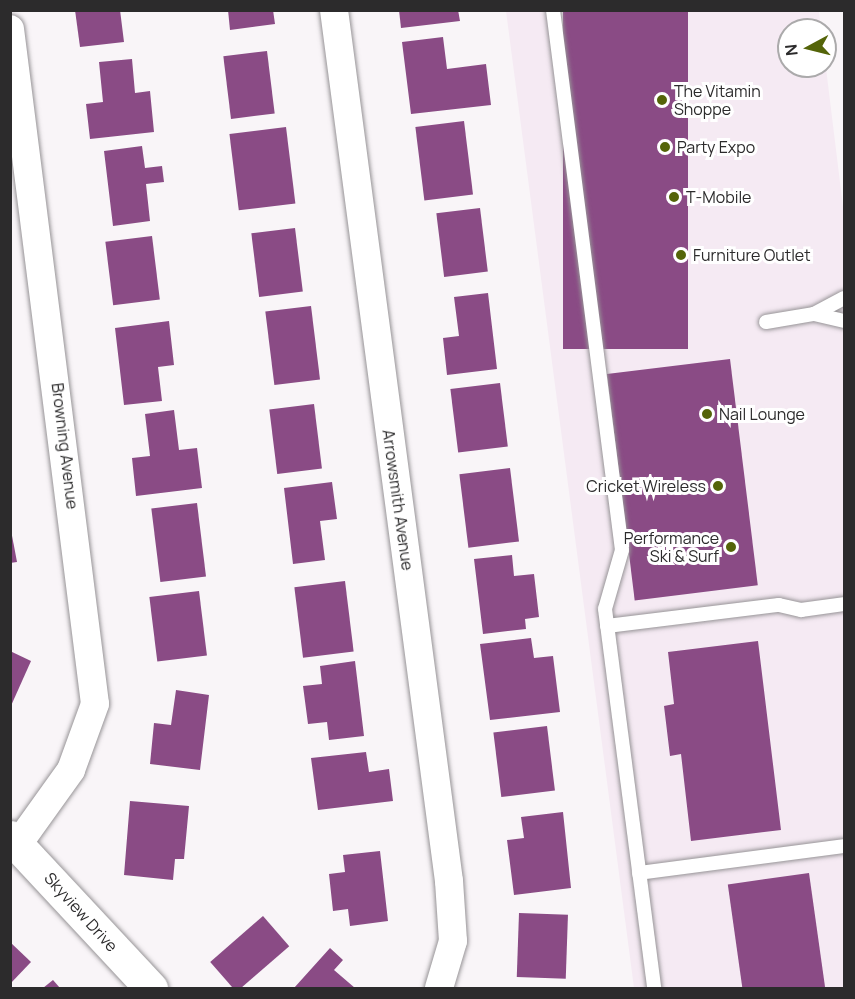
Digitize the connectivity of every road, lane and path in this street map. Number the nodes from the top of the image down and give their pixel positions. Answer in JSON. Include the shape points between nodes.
{"nodes":[{"id":1,"x":334,"y":10,"type":"edge"},
{"id":2,"x":553,"y":10,"type":"edge"},
{"id":3,"x":10,"y":29,"type":"edge"},
{"id":4,"x":844,"y":298,"type":"edge"},
{"id":5,"x":814,"y":314,"type":"junction"},
{"id":6,"x":844,"y":321,"type":"edge"},
{"id":7,"x":766,"y":322,"type":"dead end"},
{"id":8,"x":844,"y":604,"type":"edge"},
{"id":9,"x":607,"y":626,"type":"junction"},
{"id":10,"x":14,"y":841,"type":"edge"},
{"id":11,"x":844,"y":846,"type":"edge"},
{"id":12,"x":639,"y":873,"type":"junction"},
{"id":13,"x":151,"y":988,"type":"edge"},
{"id":14,"x":439,"y":988,"type":"edge"},
{"id":15,"x":654,"y":988,"type":"edge"}],
"edges":[{"from":1,"to":14,"type":"street","name":"Arrowsmith Avenue","via":[[449,881],[453,941]]},
{"from":2,"to":9,"type":"lane","via":[[622,550],[621,567],[607,594]]},
{"from":3,"to":10,"type":"street","name":"Browning Avenue","via":[[95,704],[71,770]]},
{"from":4,"to":5,"type":"lane"},
{"from":5,"to":6,"type":"lane"},
{"from":5,"to":7,"type":"lane"},
{"from":8,"to":9,"type":"lane","via":[[801,610],[778,605]]},
{"from":9,"to":12,"type":"lane"},
{"from":10,"to":13,"type":"street","name":"Skyview Drive"},
{"from":11,"to":12,"type":"lane"},
{"from":12,"to":15,"type":"lane"}]}
